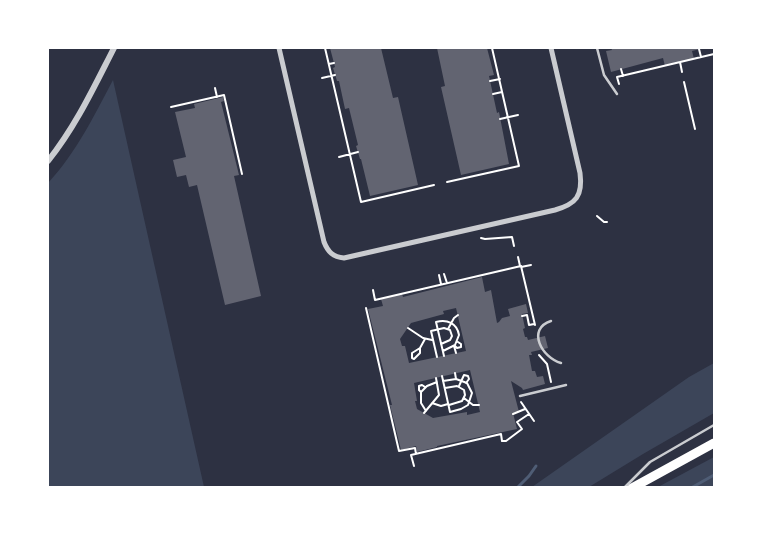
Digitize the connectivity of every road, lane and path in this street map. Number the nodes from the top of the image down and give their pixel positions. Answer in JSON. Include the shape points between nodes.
{"nodes":[{"id":1,"x":114,"y":48,"type":"edge"},
{"id":2,"x":279,"y":48,"type":"edge"},
{"id":3,"x":325,"y":48,"type":"edge"},
{"id":4,"x":492,"y":48,"type":"edge"},
{"id":5,"x":551,"y":48,"type":"edge"},
{"id":6,"x":597,"y":48,"type":"edge"},
{"id":7,"x":699,"y":49,"type":"dead end"},
{"id":8,"x":714,"y":54,"type":"edge"},
{"id":9,"x":494,"y":57,"type":"junction"},
{"id":10,"x":701,"y":57,"type":"junction"},
{"id":11,"x":490,"y":58,"type":"dead end"},
{"id":12,"x":680,"y":62,"type":"junction"},
{"id":13,"x":334,"y":63,"type":"dead end"},
{"id":14,"x":329,"y":64,"type":"junction"},
{"id":15,"x":621,"y":69,"type":"dead end"},
{"id":16,"x":682,"y":72,"type":"dead end"},
{"id":17,"x":335,"y":75,"type":"dead end"},
{"id":18,"x":332,"y":76,"type":"junction"},
{"id":19,"x":623,"y":76,"type":"junction"},
{"id":20,"x":322,"y":78,"type":"dead end"},
{"id":21,"x":500,"y":79,"type":"junction"},
{"id":22,"x":490,"y":81,"type":"dead end"},
{"id":23,"x":684,"y":82,"type":"dead end"},
{"id":24,"x":619,"y":86,"type":"dead end"},
{"id":25,"x":215,"y":88,"type":"dead end"},
{"id":26,"x":502,"y":92,"type":"junction"},
{"id":27,"x":493,"y":94,"type":"dead end"},
{"id":28,"x":617,"y":94,"type":"dead end"},
{"id":29,"x":217,"y":97,"type":"junction"},
{"id":30,"x":171,"y":107,"type":"dead end"},
{"id":31,"x":518,"y":115,"type":"dead end"},
{"id":32,"x":508,"y":117,"type":"junction"},
{"id":33,"x":500,"y":119,"type":"dead end"},
{"id":34,"x":695,"y":128,"type":"dead end"},
{"id":35,"x":358,"y":152,"type":"dead end"},
{"id":36,"x":350,"y":154,"type":"junction"},
{"id":37,"x":339,"y":156,"type":"dead end"},
{"id":38,"x":48,"y":161,"type":"edge"},
{"id":39,"x":242,"y":174,"type":"dead end"},
{"id":40,"x":447,"y":182,"type":"dead end"},
{"id":41,"x":434,"y":185,"type":"dead end"},
{"id":42,"x":598,"y":216,"type":"dead end"},
{"id":43,"x":607,"y":222,"type":"dead end"},
{"id":44,"x":481,"y":238,"type":"dead end"},
{"id":45,"x":514,"y":246,"type":"dead end"},
{"id":46,"x":518,"y":257,"type":"dead end"},
{"id":47,"x":531,"y":265,"type":"dead end"},
{"id":48,"x":521,"y":267,"type":"junction"},
{"id":49,"x":444,"y":274,"type":"dead end"},
{"id":50,"x":438,"y":275,"type":"dead end"},
{"id":51,"x":447,"y":283,"type":"junction"},
{"id":52,"x":441,"y":284,"type":"junction"},
{"id":53,"x":373,"y":290,"type":"dead end"},
{"id":54,"x":366,"y":308,"type":"dead end"},
{"id":55,"x":458,"y":316,"type":"dead end"},
{"id":56,"x":522,"y":316,"type":"dead end"},
{"id":57,"x":551,"y":321,"type":"dead end"},
{"id":58,"x":452,"y":323,"type":"junction"},
{"id":59,"x":535,"y":324,"type":"junction"},
{"id":60,"x":408,"y":328,"type":"dead end"},
{"id":61,"x":438,"y":329,"type":"junction"},
{"id":62,"x":448,"y":329,"type":"junction"},
{"id":63,"x":534,"y":330,"type":"dead end"},
{"id":64,"x":425,"y":339,"type":"junction"},
{"id":65,"x":457,"y":341,"type":"junction"},
{"id":66,"x":433,"y":342,"type":"junction"},
{"id":67,"x":441,"y":343,"type":"junction"},
{"id":68,"x":454,"y":346,"type":"junction"},
{"id":69,"x":420,"y":348,"type":"dead end"},
{"id":70,"x":443,"y":351,"type":"junction"},
{"id":71,"x":456,"y":353,"type":"dead end"},
{"id":72,"x":537,"y":353,"type":"dead end"},
{"id":73,"x":444,"y":356,"type":"dead end"},
{"id":74,"x":437,"y":357,"type":"dead end"},
{"id":75,"x":561,"y":363,"type":"dead end"},
{"id":76,"x":455,"y":373,"type":"dead end"},
{"id":77,"x":442,"y":376,"type":"dead end"},
{"id":78,"x":436,"y":378,"type":"dead end"},
{"id":79,"x":456,"y":379,"type":"junction"},
{"id":80,"x":461,"y":380,"type":"junction"},
{"id":81,"x":443,"y":381,"type":"junction"},
{"id":82,"x":437,"y":382,"type":"junction"},
{"id":83,"x":466,"y":382,"type":"junction"},
{"id":84,"x":552,"y":384,"type":"dead end"},
{"id":85,"x":566,"y":385,"type":"dead end"},
{"id":86,"x":459,"y":386,"type":"junction"},
{"id":87,"x":425,"y":387,"type":"junction"},
{"id":88,"x":445,"y":389,"type":"junction"},
{"id":89,"x":439,"y":390,"type":"junction"},
{"id":90,"x":421,"y":392,"type":"junction"},
{"id":91,"x":520,"y":396,"type":"dead end"},
{"id":92,"x":464,"y":398,"type":"junction"},
{"id":93,"x":528,"y":400,"type":"dead end"},
{"id":94,"x":470,"y":402,"type":"junction"},
{"id":95,"x":432,"y":403,"type":"junction"},
{"id":96,"x":449,"y":405,"type":"junction"},
{"id":97,"x":479,"y":405,"type":"dead end"},
{"id":98,"x":525,"y":409,"type":"junction"},
{"id":99,"x":513,"y":414,"type":"dead end"},
{"id":100,"x":529,"y":414,"type":"junction"},
{"id":101,"x":534,"y":421,"type":"dead end"},
{"id":102,"x":714,"y":425,"type":"edge"},
{"id":103,"x":714,"y":443,"type":"edge"},
{"id":104,"x":416,"y":454,"type":"junction"},
{"id":105,"x":414,"y":466,"type":"dead end"},
{"id":106,"x":624,"y":488,"type":"edge"},
{"id":107,"x":632,"y":488,"type":"edge"}],
"edges":[{"from":1,"to":38,"type":"street","via":[[81,112]]},
{"from":2,"to":5,"type":"street","via":[[324,242],[334,256],[349,257],[555,210],[576,200],[580,191],[580,173]]},
{"from":3,"to":14,"type":"path"},
{"from":4,"to":9,"type":"path"},
{"from":6,"to":28,"type":"lane","via":[[604,75]]},
{"from":7,"to":10,"type":"path"},
{"from":8,"to":10,"type":"path"},
{"from":9,"to":11,"type":"path"},
{"from":9,"to":21,"type":"path"},
{"from":10,"to":12,"type":"path"},
{"from":12,"to":16,"type":"path"},
{"from":12,"to":19,"type":"path"},
{"from":13,"to":14,"type":"path"},
{"from":14,"to":18,"type":"path"},
{"from":15,"to":19,"type":"path"},
{"from":17,"to":18,"type":"path"},
{"from":18,"to":20,"type":"path"},
{"from":18,"to":36,"type":"path"},
{"from":19,"to":24,"type":"path","via":[[617,77]]},
{"from":21,"to":22,"type":"path"},
{"from":21,"to":26,"type":"path"},
{"from":23,"to":34,"type":"path"},
{"from":25,"to":29,"type":"path"},
{"from":26,"to":27,"type":"path"},
{"from":26,"to":32,"type":"path"},
{"from":29,"to":30,"type":"path"},
{"from":29,"to":39,"type":"path","via":[[224,95]]},
{"from":31,"to":32,"type":"path"},
{"from":32,"to":33,"type":"path"},
{"from":32,"to":40,"type":"path","via":[[519,166]]},
{"from":35,"to":36,"type":"path"},
{"from":36,"to":37,"type":"path"},
{"from":36,"to":41,"type":"path","via":[[362,202]]},
{"from":42,"to":43,"type":"path"},
{"from":44,"to":45,"type":"path","via":[[512,237]]},
{"from":46,"to":48,"type":"path"},
{"from":47,"to":48,"type":"path"},
{"from":48,"to":51,"type":"path"},
{"from":48,"to":59,"type":"path"},
{"from":49,"to":51,"type":"path"},
{"from":50,"to":52,"type":"path"},
{"from":51,"to":52,"type":"path"},
{"from":52,"to":53,"type":"path","via":[[375,300]]},
{"from":54,"to":104,"type":"path","via":[[400,451],[415,448]]},
{"from":55,"to":58,"type":"path"},
{"from":56,"to":59,"type":"path","via":[[527,315],[530,325]]},
{"from":57,"to":75,"type":"lane","via":[[540,329],[540,346],[550,359]]},
{"from":58,"to":61,"type":"path","via":[[436,322]]},
{"from":58,"to":62,"type":"path"},
{"from":58,"to":65,"type":"path","via":[[459,332]]},
{"from":59,"to":63,"type":"path"},
{"from":60,"to":64,"type":"path"},
{"from":61,"to":62,"type":"path"},
{"from":61,"to":66,"type":"path","via":[[431,330]]},
{"from":61,"to":67,"type":"path"},
{"from":62,"to":67,"type":"path","via":[[452,333],[450,340]]},
{"from":64,"to":66,"type":"path"},
{"from":64,"to":69,"type":"path"},
{"from":65,"to":68,"type":"path"},
{"from":65,"to":68,"type":"path","via":[[461,347]]},
{"from":66,"to":67,"type":"path"},
{"from":66,"to":74,"type":"path"},
{"from":67,"to":70,"type":"path"},
{"from":68,"to":70,"type":"path"},
{"from":68,"to":71,"type":"path"},
{"from":70,"to":73,"type":"path"},
{"from":72,"to":84,"type":"path","via":[[547,364]]},
{"from":76,"to":79,"type":"path"},
{"from":77,"to":81,"type":"path"},
{"from":78,"to":82,"type":"path"},
{"from":79,"to":80,"type":"path"},
{"from":79,"to":81,"type":"path"},
{"from":80,"to":83,"type":"path"},
{"from":80,"to":83,"type":"path","via":[[466,375],[469,378]]},
{"from":80,"to":86,"type":"path"},
{"from":81,"to":88,"type":"path"},
{"from":82,"to":87,"type":"path"},
{"from":82,"to":89,"type":"path"},
{"from":83,"to":94,"type":"path","via":[[472,393]]},
{"from":85,"to":91,"type":"lane"},
{"from":86,"to":88,"type":"path"},
{"from":86,"to":92,"type":"path","via":[[464,390]]},
{"from":87,"to":90,"type":"path"},
{"from":87,"to":90,"type":"path","via":[[419,386]]},
{"from":88,"to":89,"type":"path"},
{"from":88,"to":96,"type":"path"},
{"from":89,"to":95,"type":"path"},
{"from":90,"to":95,"type":"path","via":[[425,412]]},
{"from":92,"to":94,"type":"path"},
{"from":92,"to":96,"type":"path"},
{"from":93,"to":98,"type":"path","via":[[520,402]]},
{"from":94,"to":96,"type":"path","via":[[466,407],[450,412]]},
{"from":94,"to":97,"type":"path"},
{"from":95,"to":96,"type":"path"},
{"from":98,"to":99,"type":"path"},
{"from":98,"to":100,"type":"path"},
{"from":100,"to":101,"type":"path"},
{"from":100,"to":104,"type":"path","via":[[517,422],[522,429],[504,442],[501,434]]},
{"from":102,"to":106,"type":"lane","via":[[650,462]]},
{"from":103,"to":107,"type":"highway"},
{"from":104,"to":105,"type":"path","via":[[412,455]]}]}
